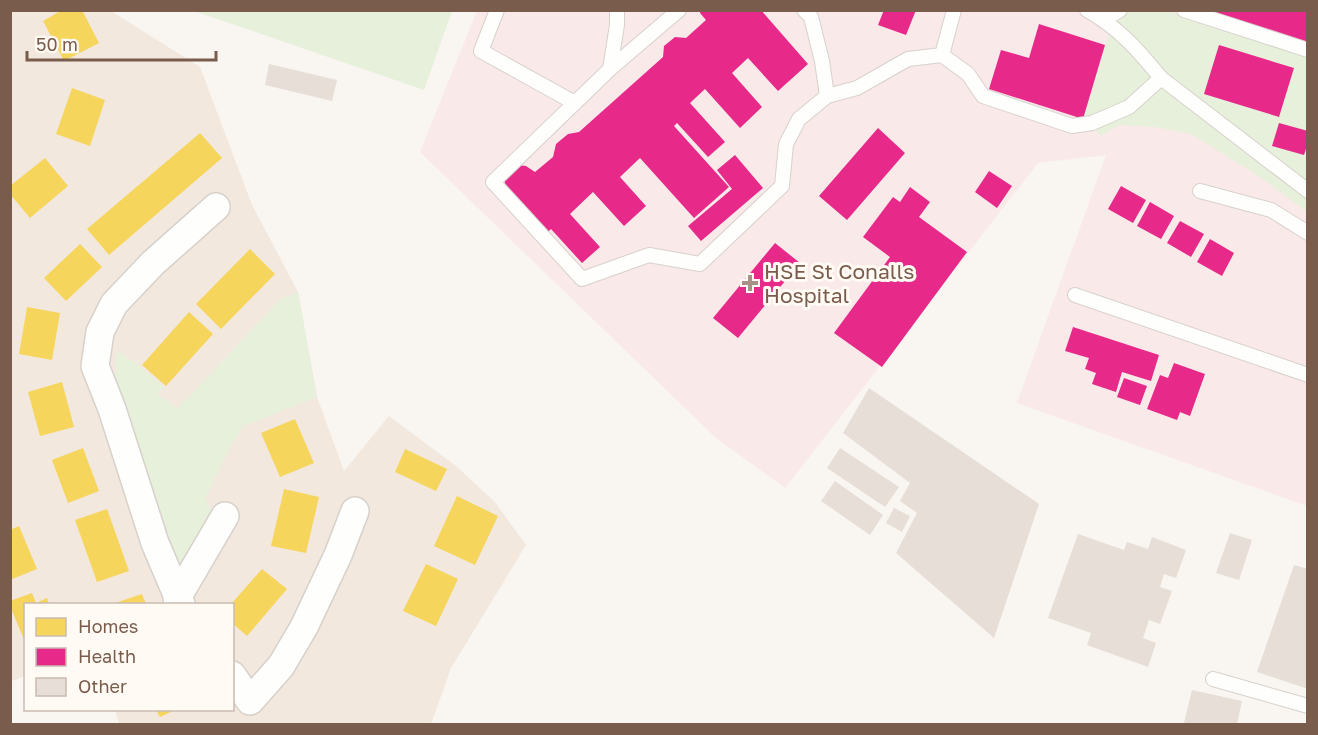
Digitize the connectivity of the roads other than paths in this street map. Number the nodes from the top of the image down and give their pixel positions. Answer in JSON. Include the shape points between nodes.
{"nodes":[{"id":1,"x":496,"y":10,"type":"edge"},
{"id":2,"x":617,"y":10,"type":"edge"},
{"id":3,"x":679,"y":10,"type":"edge"},
{"id":4,"x":804,"y":10,"type":"edge"},
{"id":5,"x":954,"y":10,"type":"edge"},
{"id":6,"x":1087,"y":10,"type":"edge"},
{"id":7,"x":1120,"y":10,"type":"edge"},
{"id":8,"x":1184,"y":10,"type":"edge"},
{"id":9,"x":1104,"y":20,"type":"junction"},
{"id":10,"x":1308,"y":50,"type":"edge"},
{"id":11,"x":942,"y":55,"type":"junction"},
{"id":12,"x":610,"y":69,"type":"junction"},
{"id":13,"x":1161,"y":78,"type":"junction"},
{"id":14,"x":827,"y":96,"type":"junction"},
{"id":15,"x":575,"y":103,"type":"junction"},
{"id":16,"x":1200,"y":191,"type":"dead end"},
{"id":17,"x":1308,"y":191,"type":"edge"},
{"id":18,"x":216,"y":207,"type":"dead end"},
{"id":19,"x":1308,"y":233,"type":"edge"},
{"id":20,"x":1075,"y":295,"type":"dead end"},
{"id":21,"x":1308,"y":375,"type":"edge"},
{"id":22,"x":355,"y":511,"type":"dead end"},
{"id":23,"x":225,"y":516,"type":"dead end"},
{"id":24,"x":179,"y":601,"type":"edge"},
{"id":25,"x":234,"y":679,"type":"edge"},
{"id":26,"x":1213,"y":679,"type":"dead end"},
{"id":27,"x":1308,"y":706,"type":"edge"},
{"id":28,"x":249,"y":713,"type":"edge"}],
"edges":[{"from":1,"to":15,"type":"lane","via":[[481,51]]},
{"from":2,"to":12,"type":"lane"},
{"from":3,"to":12,"type":"lane"},
{"from":4,"to":14,"type":"lane","via":[[811,17]]},
{"from":5,"to":11,"type":"lane"},
{"from":6,"to":9,"type":"lane"},
{"from":7,"to":9,"type":"lane"},
{"from":8,"to":10,"type":"lane"},
{"from":9,"to":13,"type":"lane","via":[[1132,43]]},
{"from":11,"to":13,"type":"lane","via":[[968,74],[983,96],[1072,126],[1092,123],[1129,107]]},
{"from":11,"to":14,"type":"lane","via":[[908,59],[857,88]]},
{"from":12,"to":15,"type":"lane"},
{"from":13,"to":17,"type":"lane"},
{"from":14,"to":15,"type":"lane","via":[[798,119],[786,144],[782,186],[700,264],[649,255],[582,279],[493,182]]},
{"from":16,"to":19,"type":"lane","via":[[1271,210]]},
{"from":18,"to":24,"type":"street","via":[[114,304],[100,332],[95,366],[155,543]]},
{"from":20,"to":21,"type":"lane"},
{"from":22,"to":28,"type":"street","via":[[304,627]]},
{"from":23,"to":24,"type":"street"},
{"from":25,"to":28,"type":"street"},
{"from":26,"to":27,"type":"lane"}]}
